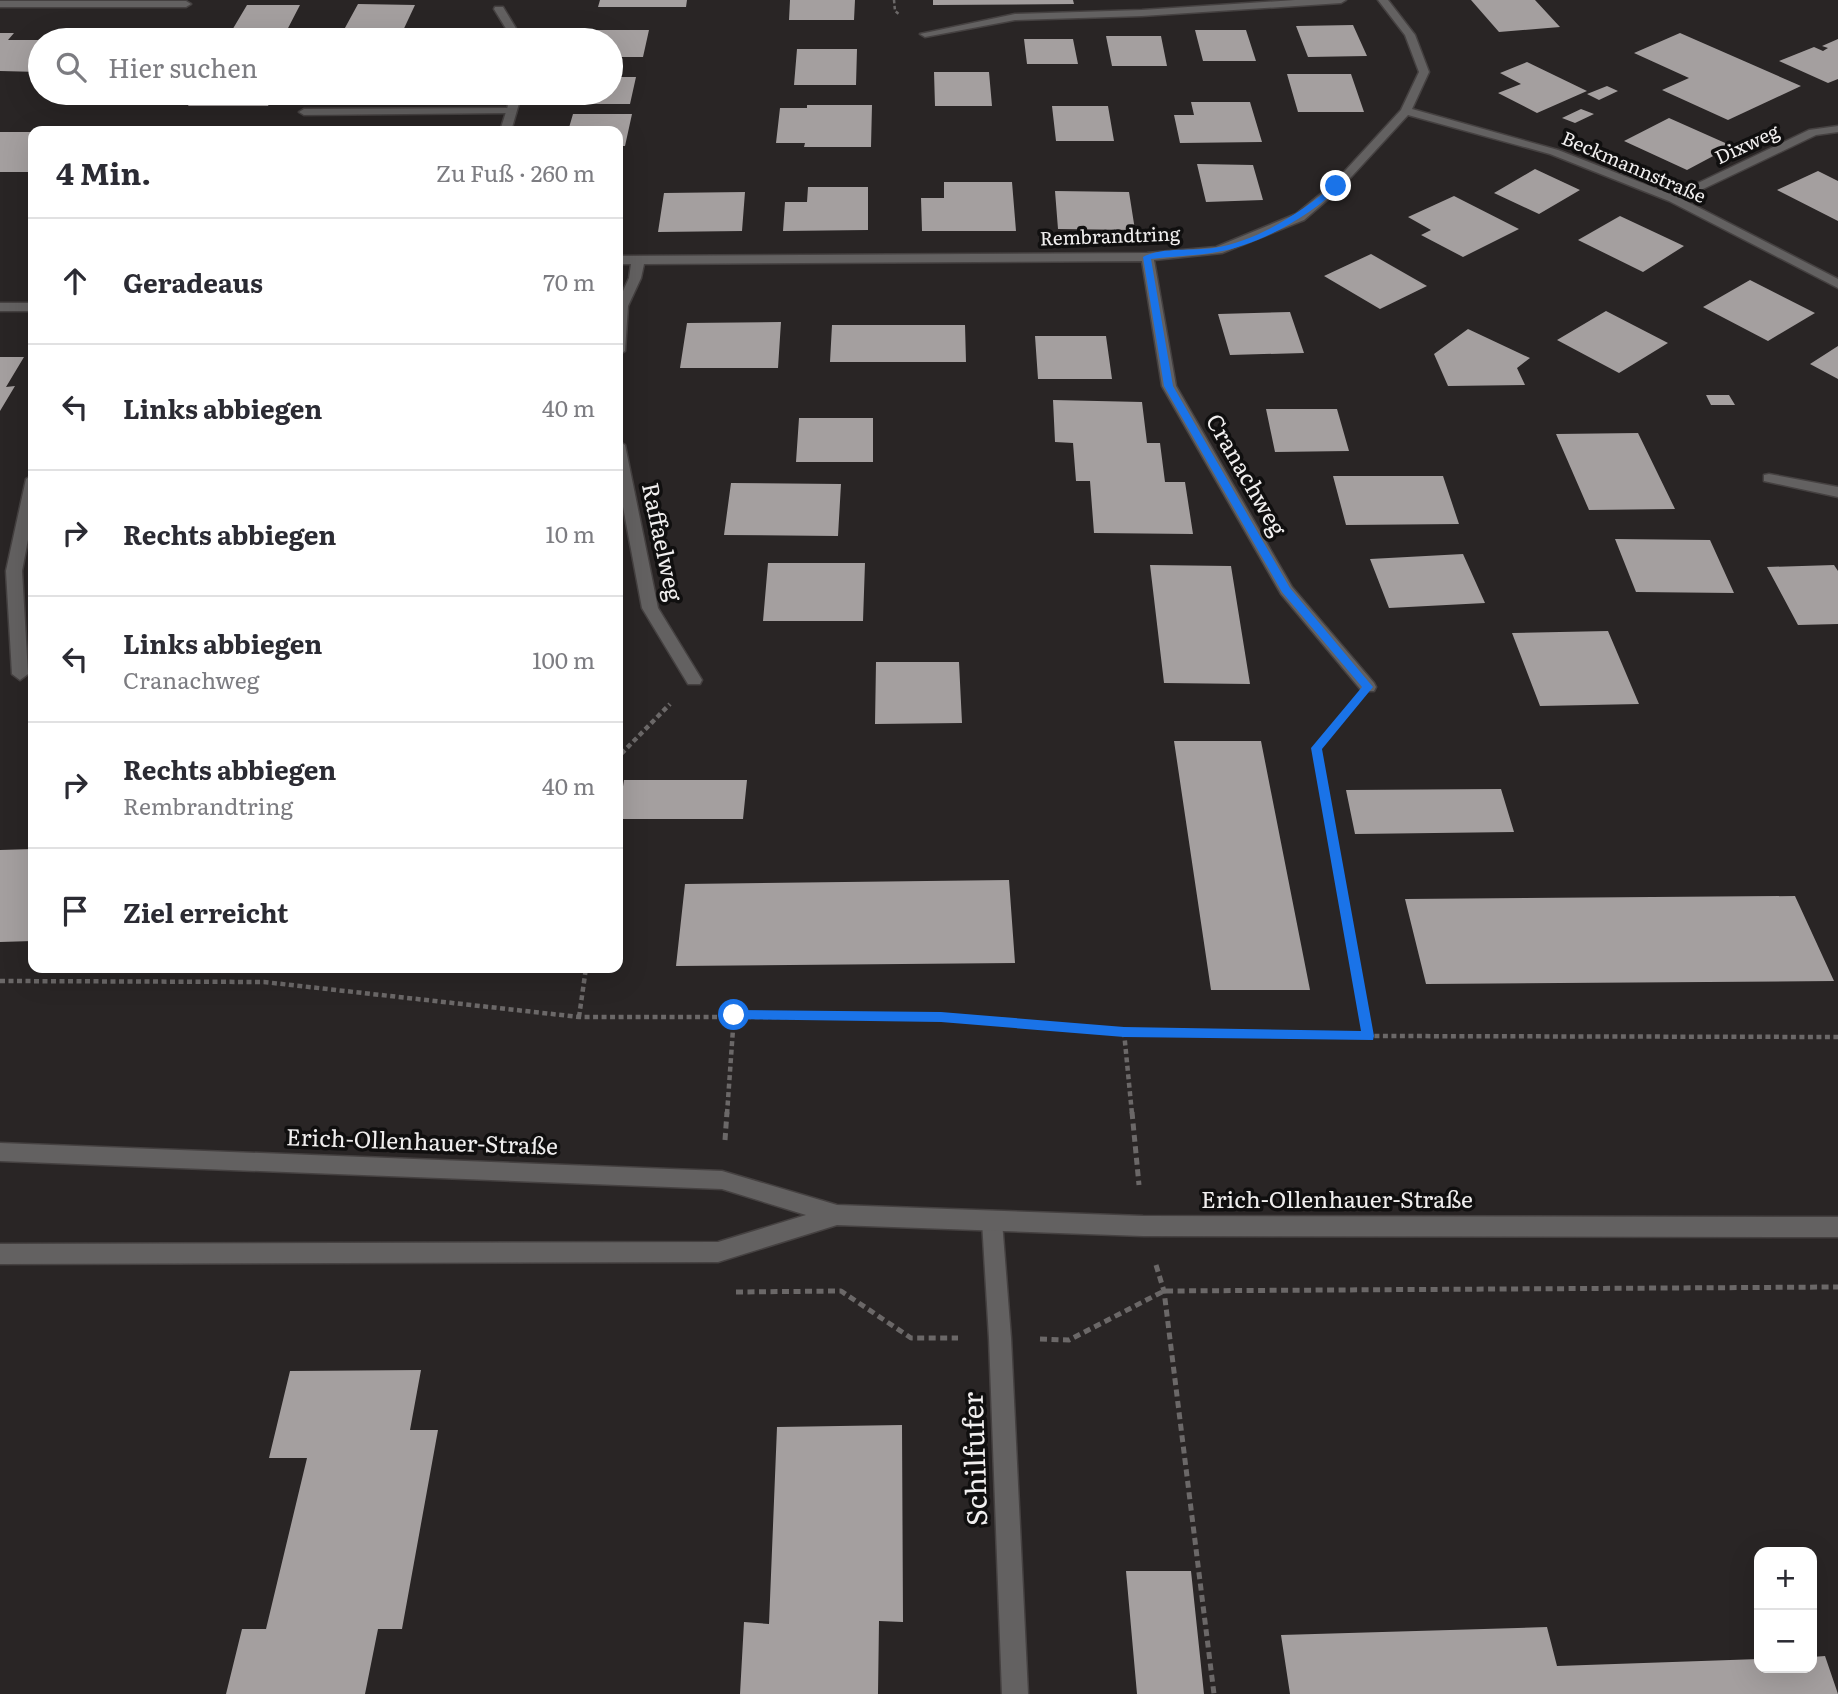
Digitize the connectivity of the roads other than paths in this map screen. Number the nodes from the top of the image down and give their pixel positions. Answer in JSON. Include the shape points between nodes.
{"nodes":[{"id":1,"x":1342,"y":0,"type":"edge"},
{"id":2,"x":1382,"y":0,"type":"edge"},
{"id":3,"x":0,"y":4,"type":"edge"},
{"id":4,"x":186,"y":4,"type":"dead end"},
{"id":5,"x":499,"y":9,"type":"dead end"},
{"id":6,"x":511,"y":28,"type":"edge"},
{"id":7,"x":925,"y":34,"type":"dead end"},
{"id":8,"x":514,"y":105,"type":"edge"},
{"id":9,"x":304,"y":111,"type":"dead end"},
{"id":10,"x":512,"y":111,"type":"junction"},
{"id":11,"x":1406,"y":111,"type":"junction"},
{"id":12,"x":507,"y":126,"type":"edge"},
{"id":13,"x":1838,"y":130,"type":"edge"},
{"id":14,"x":1673,"y":199,"type":"junction"},
{"id":15,"x":1147,"y":257,"type":"junction"},
{"id":16,"x":623,"y":260,"type":"edge"},
{"id":17,"x":638,"y":260,"type":"junction"},
{"id":18,"x":1838,"y":284,"type":"edge"},
{"id":19,"x":623,"y":300,"type":"edge"},
{"id":20,"x":0,"y":307,"type":"edge"},
{"id":21,"x":28,"y":307,"type":"edge"},
{"id":22,"x":623,"y":470,"type":"edge"},
{"id":23,"x":1769,"y":478,"type":"dead end"},
{"id":24,"x":1838,"y":492,"type":"edge"},
{"id":25,"x":28,"y":503,"type":"edge"},
{"id":26,"x":20,"y":674,"type":"dead end"},
{"id":27,"x":694,"y":680,"type":"road end"},
{"id":28,"x":1368,"y":687,"type":"road end"},
{"id":29,"x":0,"y":1152,"type":"edge"},
{"id":30,"x":837,"y":1215,"type":"junction"},
{"id":31,"x":992,"y":1221,"type":"junction"},
{"id":32,"x":1838,"y":1227,"type":"edge"},
{"id":33,"x":0,"y":1254,"type":"edge"},
{"id":34,"x":1015,"y":1694,"type":"edge"}],
"edges":[{"from":1,"to":7,"type":"street","via":[[1016,18]]},
{"from":2,"to":11,"type":"street","name":"Rembrandtring","via":[[1410,35],[1424,72]]},
{"from":3,"to":4,"type":"street"},
{"from":5,"to":6,"type":"street"},
{"from":8,"to":10,"type":"street"},
{"from":9,"to":10,"type":"street"},
{"from":10,"to":12,"type":"street"},
{"from":11,"to":14,"type":"street","name":"Beckmannstraße","via":[[1554,152]]},
{"from":11,"to":15,"type":"street","name":"Rembrandtring","via":[[1336,186],[1300,217],[1218,250]]},
{"from":13,"to":14,"type":"street","name":"Dixweg","via":[[1813,132]]},
{"from":14,"to":18,"type":"street","name":"Beckmannstraße"},
{"from":15,"to":17,"type":"street","name":"Rembrandtring"},
{"from":15,"to":28,"type":"street","name":"Cranachweg","via":[[1168,386],[1286,590]]},
{"from":16,"to":17,"type":"street","name":"Rembrandtring"},
{"from":17,"to":19,"type":"street"},
{"from":20,"to":21,"type":"street"},
{"from":22,"to":27,"type":"street","name":"Raffaelweg","via":[[650,608]]},
{"from":23,"to":24,"type":"street"},
{"from":25,"to":26,"type":"street","via":[[14,571]]},
{"from":29,"to":30,"type":"street","name":"Erich-Ollenhauer-Straße","via":[[722,1180]]},
{"from":30,"to":31,"type":"street","name":"Erich-Ollenhauer-Straße"},
{"from":30,"to":33,"type":"street","name":"Erich-Ollenhauer-Straße","via":[[718,1252]]},
{"from":31,"to":32,"type":"street","name":"Erich-Ollenhauer-Straße","via":[[1143,1226]]},
{"from":31,"to":34,"type":"street","name":"Schilfufer"}]}
